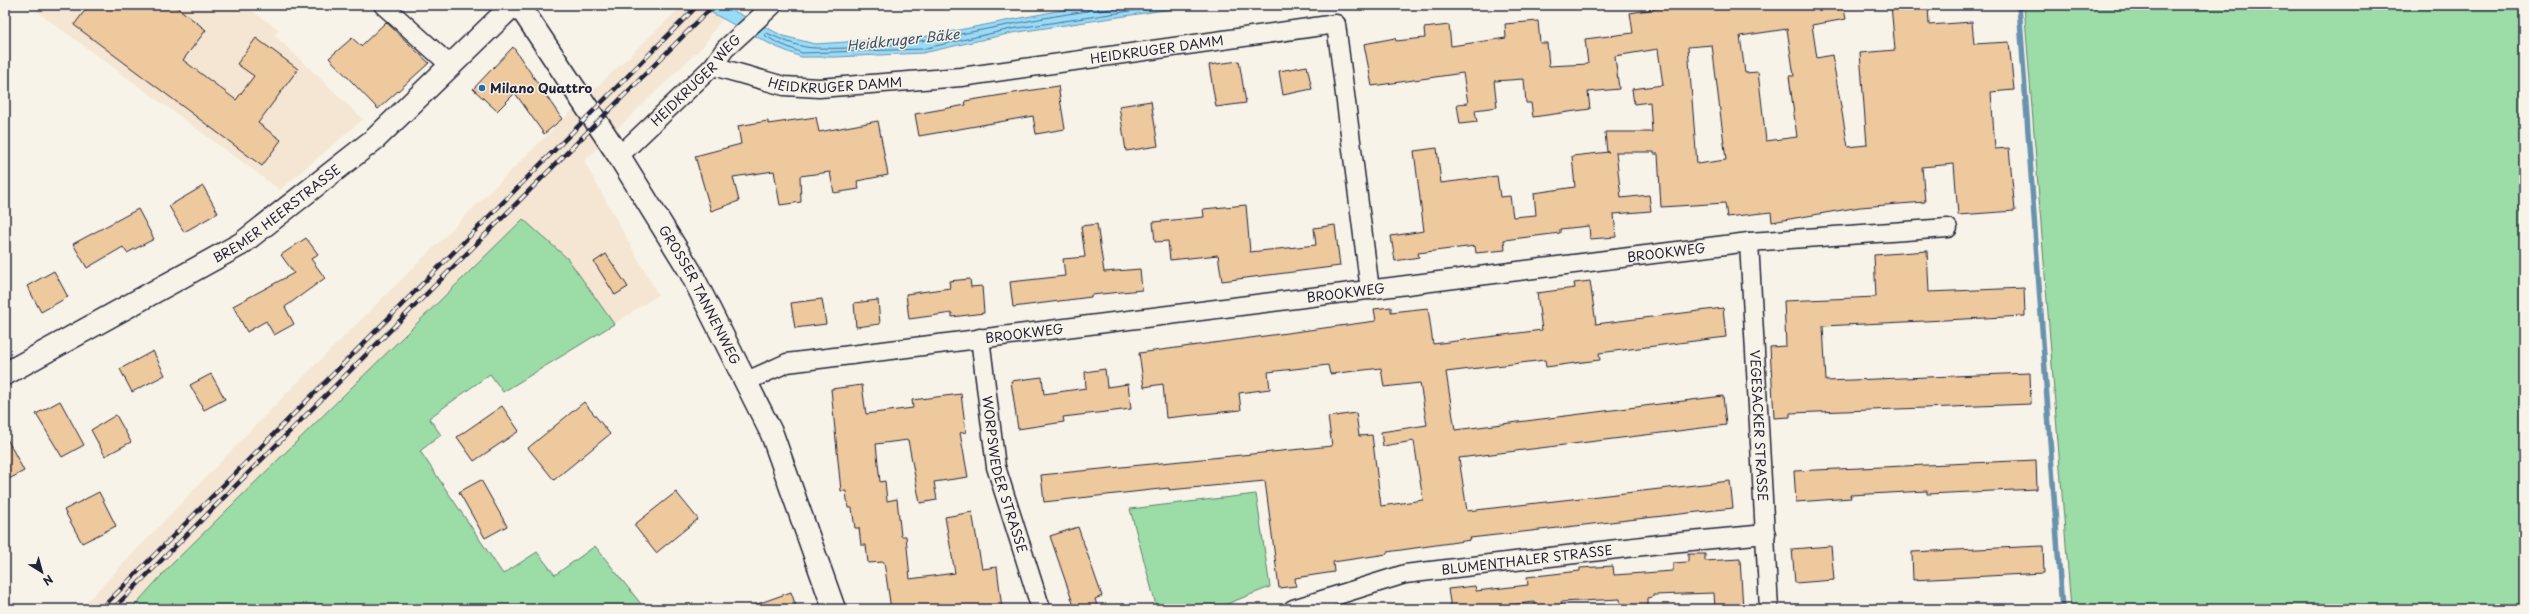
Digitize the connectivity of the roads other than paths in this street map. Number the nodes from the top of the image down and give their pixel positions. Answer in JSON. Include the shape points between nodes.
{"nodes":[{"id":1,"x":383,"y":5,"type":"edge"},
{"id":2,"x":513,"y":5,"type":"edge"},
{"id":3,"x":519,"y":5,"type":"edge"},
{"id":4,"x":769,"y":9,"type":"edge"},
{"id":5,"x":451,"y":66,"type":"junction"},
{"id":6,"x":713,"y":66,"type":"junction"},
{"id":7,"x":619,"y":156,"type":"junction"},
{"id":8,"x":1948,"y":228,"type":"dead end"},
{"id":9,"x":1749,"y":242,"type":"junction"},
{"id":10,"x":1370,"y":290,"type":"junction"},
{"id":11,"x":980,"y":338,"type":"junction"},
{"id":12,"x":5,"y":374,"type":"edge"},
{"id":13,"x":747,"y":381,"type":"junction"},
{"id":14,"x":1766,"y":534,"type":"junction"},
{"id":15,"x":834,"y":609,"type":"edge"},
{"id":16,"x":1041,"y":609,"type":"edge"},
{"id":17,"x":1293,"y":609,"type":"edge"},
{"id":18,"x":1769,"y":609,"type":"edge"}],
"edges":[{"from":1,"to":5,"type":"street"},
{"from":2,"to":5,"type":"street","name":"BREMER HEERSTRASSE"},
{"from":3,"to":7,"type":"street","name":"GROSSER TANNENWEG"},
{"from":4,"to":6,"type":"street","name":"HEIDKRUGER WEG","via":[[725,49]]},
{"from":5,"to":12,"type":"street","name":"BREMER HEERSTRASSE","via":[[376,138],[241,244]]},
{"from":6,"to":7,"type":"street","name":"HEIDKRUGER WEG"},
{"from":6,"to":10,"type":"street","name":"HEIDKRUGER DAMM","via":[[784,86],[819,88],[961,77],[1336,24]]},
{"from":7,"to":13,"type":"street","name":"GROSSER TANNENWEG","via":[[690,271]]},
{"from":8,"to":9,"type":"street","name":"BROOKWEG"},
{"from":9,"to":10,"type":"street","name":"BROOKWEG"},
{"from":9,"to":14,"type":"street","name":"VEGESACKER STRASSE"},
{"from":10,"to":11,"type":"street","name":"BROOKWEG"},
{"from":11,"to":13,"type":"street","name":"BROOKWEG","via":[[787,363]]},
{"from":11,"to":16,"type":"street","name":"WORPSWEDER STRASSE","via":[[996,467]]},
{"from":13,"to":15,"type":"street","name":"GROSSER TANNENWEG","via":[[772,434]]},
{"from":14,"to":17,"type":"street","name":"BLUMENTHALER STRASSE","via":[[1653,544],[1405,574]]},
{"from":14,"to":18,"type":"street","name":"VEGESACKER STRASSE"}]}
